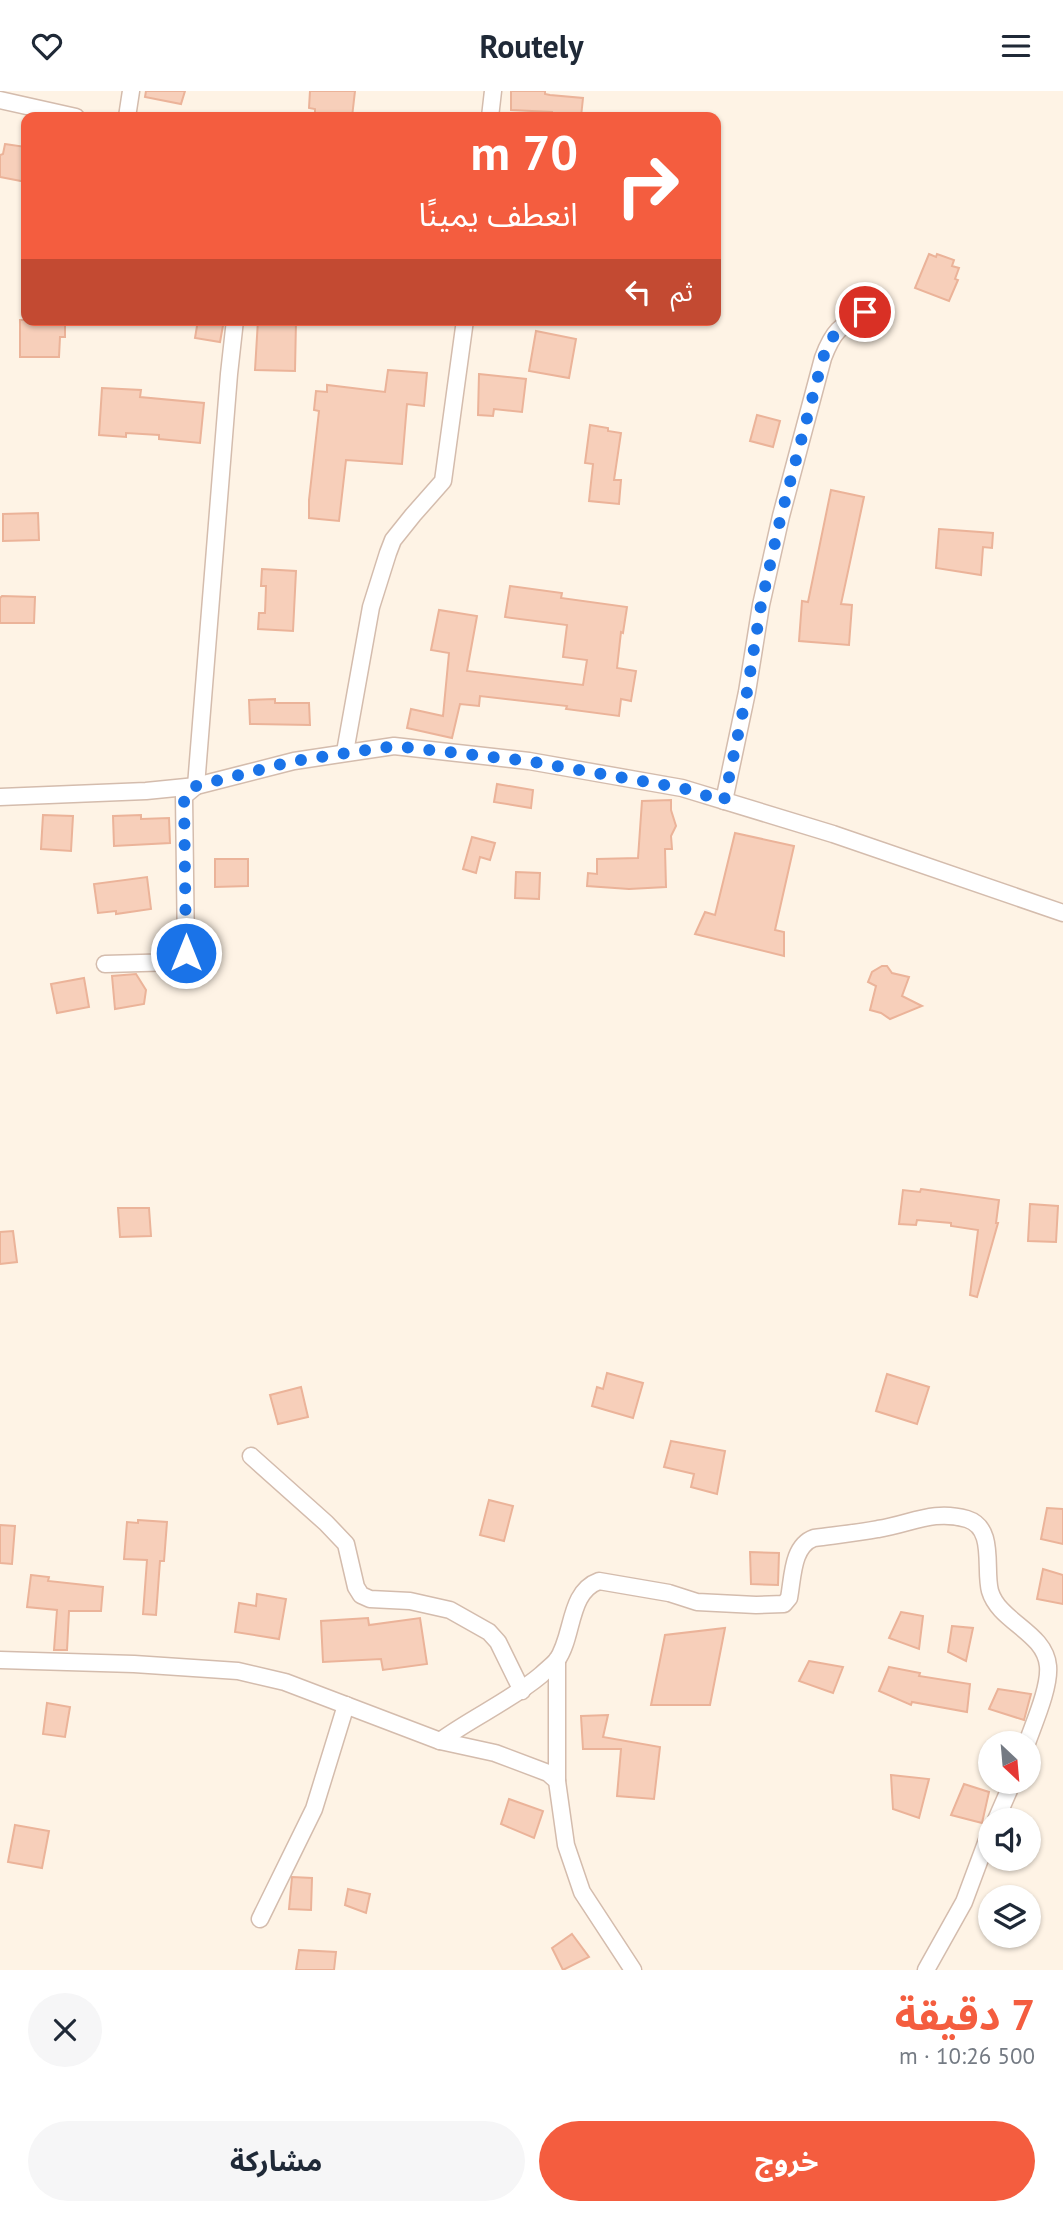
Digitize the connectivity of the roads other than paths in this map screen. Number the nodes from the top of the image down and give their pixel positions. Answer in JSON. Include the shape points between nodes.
{"nodes":[{"id":1,"x":131,"y":91,"type":"edge"},
{"id":2,"x":493,"y":91,"type":"edge"},
{"id":3,"x":0,"y":100,"type":"edge"},
{"id":4,"x":54,"y":112,"type":"edge"},
{"id":5,"x":128,"y":112,"type":"edge"},
{"id":6,"x":490,"y":112,"type":"edge"},
{"id":7,"x":865,"y":312,"type":"dead end"},
{"id":8,"x":234,"y":326,"type":"edge"},
{"id":9,"x":464,"y":326,"type":"edge"},
{"id":10,"x":345,"y":752,"type":"junction"},
{"id":11,"x":196,"y":786,"type":"junction"},
{"id":12,"x":0,"y":797,"type":"edge"},
{"id":13,"x":724,"y":801,"type":"junction"},
{"id":14,"x":1063,"y":913,"type":"edge"},
{"id":15,"x":105,"y":964,"type":"dead end"},
{"id":16,"x":251,"y":1456,"type":"dead end"},
{"id":17,"x":0,"y":1660,"type":"edge"},
{"id":18,"x":557,"y":1660,"type":"junction"},
{"id":19,"x":522,"y":1691,"type":"junction"},
{"id":20,"x":346,"y":1705,"type":"junction"},
{"id":21,"x":1031,"y":1731,"type":"edge"},
{"id":22,"x":440,"y":1741,"type":"junction"},
{"id":23,"x":557,"y":1781,"type":"junction"},
{"id":24,"x":978,"y":1864,"type":"edge"},
{"id":25,"x":260,"y":1919,"type":"dead end"},
{"id":26,"x":634,"y":1970,"type":"edge"},
{"id":27,"x":926,"y":1970,"type":"edge"}],
"edges":[{"from":1,"to":5,"type":"street"},
{"from":2,"to":6,"type":"street"},
{"from":3,"to":4,"type":"street"},
{"from":7,"to":13,"type":"street","via":[[831,337],[823,358],[761,605]]},
{"from":8,"to":11,"type":"street"},
{"from":9,"to":10,"type":"street","via":[[443,481],[388,553],[371,607]]},
{"from":10,"to":11,"type":"street"},
{"from":10,"to":13,"type":"street","via":[[394,746],[528,761],[682,788]]},
{"from":11,"to":12,"type":"street"},
{"from":11,"to":15,"type":"street","via":[[184,796],[186,953],[177,962]]},
{"from":13,"to":14,"type":"street"},
{"from":16,"to":19,"type":"street","via":[[346,1544],[361,1595],[450,1610],[489,1632]]},
{"from":17,"to":20,"type":"street","via":[[238,1671],[285,1682]]},
{"from":18,"to":19,"type":"street"},
{"from":18,"to":21,"type":"street","via":[[581,1593],[599,1581],[696,1602],[784,1604],[805,1541],[944,1514],[974,1522],[984,1535],[990,1591],[1003,1613],[1043,1649],[1048,1666],[1045,1688]]},
{"from":18,"to":23,"type":"street"},
{"from":19,"to":22,"type":"street"},
{"from":20,"to":22,"type":"street"},
{"from":20,"to":25,"type":"street","via":[[314,1809]]},
{"from":22,"to":23,"type":"street","via":[[495,1752]]},
{"from":23,"to":26,"type":"street","via":[[566,1845],[582,1892]]},
{"from":24,"to":27,"type":"street","via":[[964,1902]]}]}
